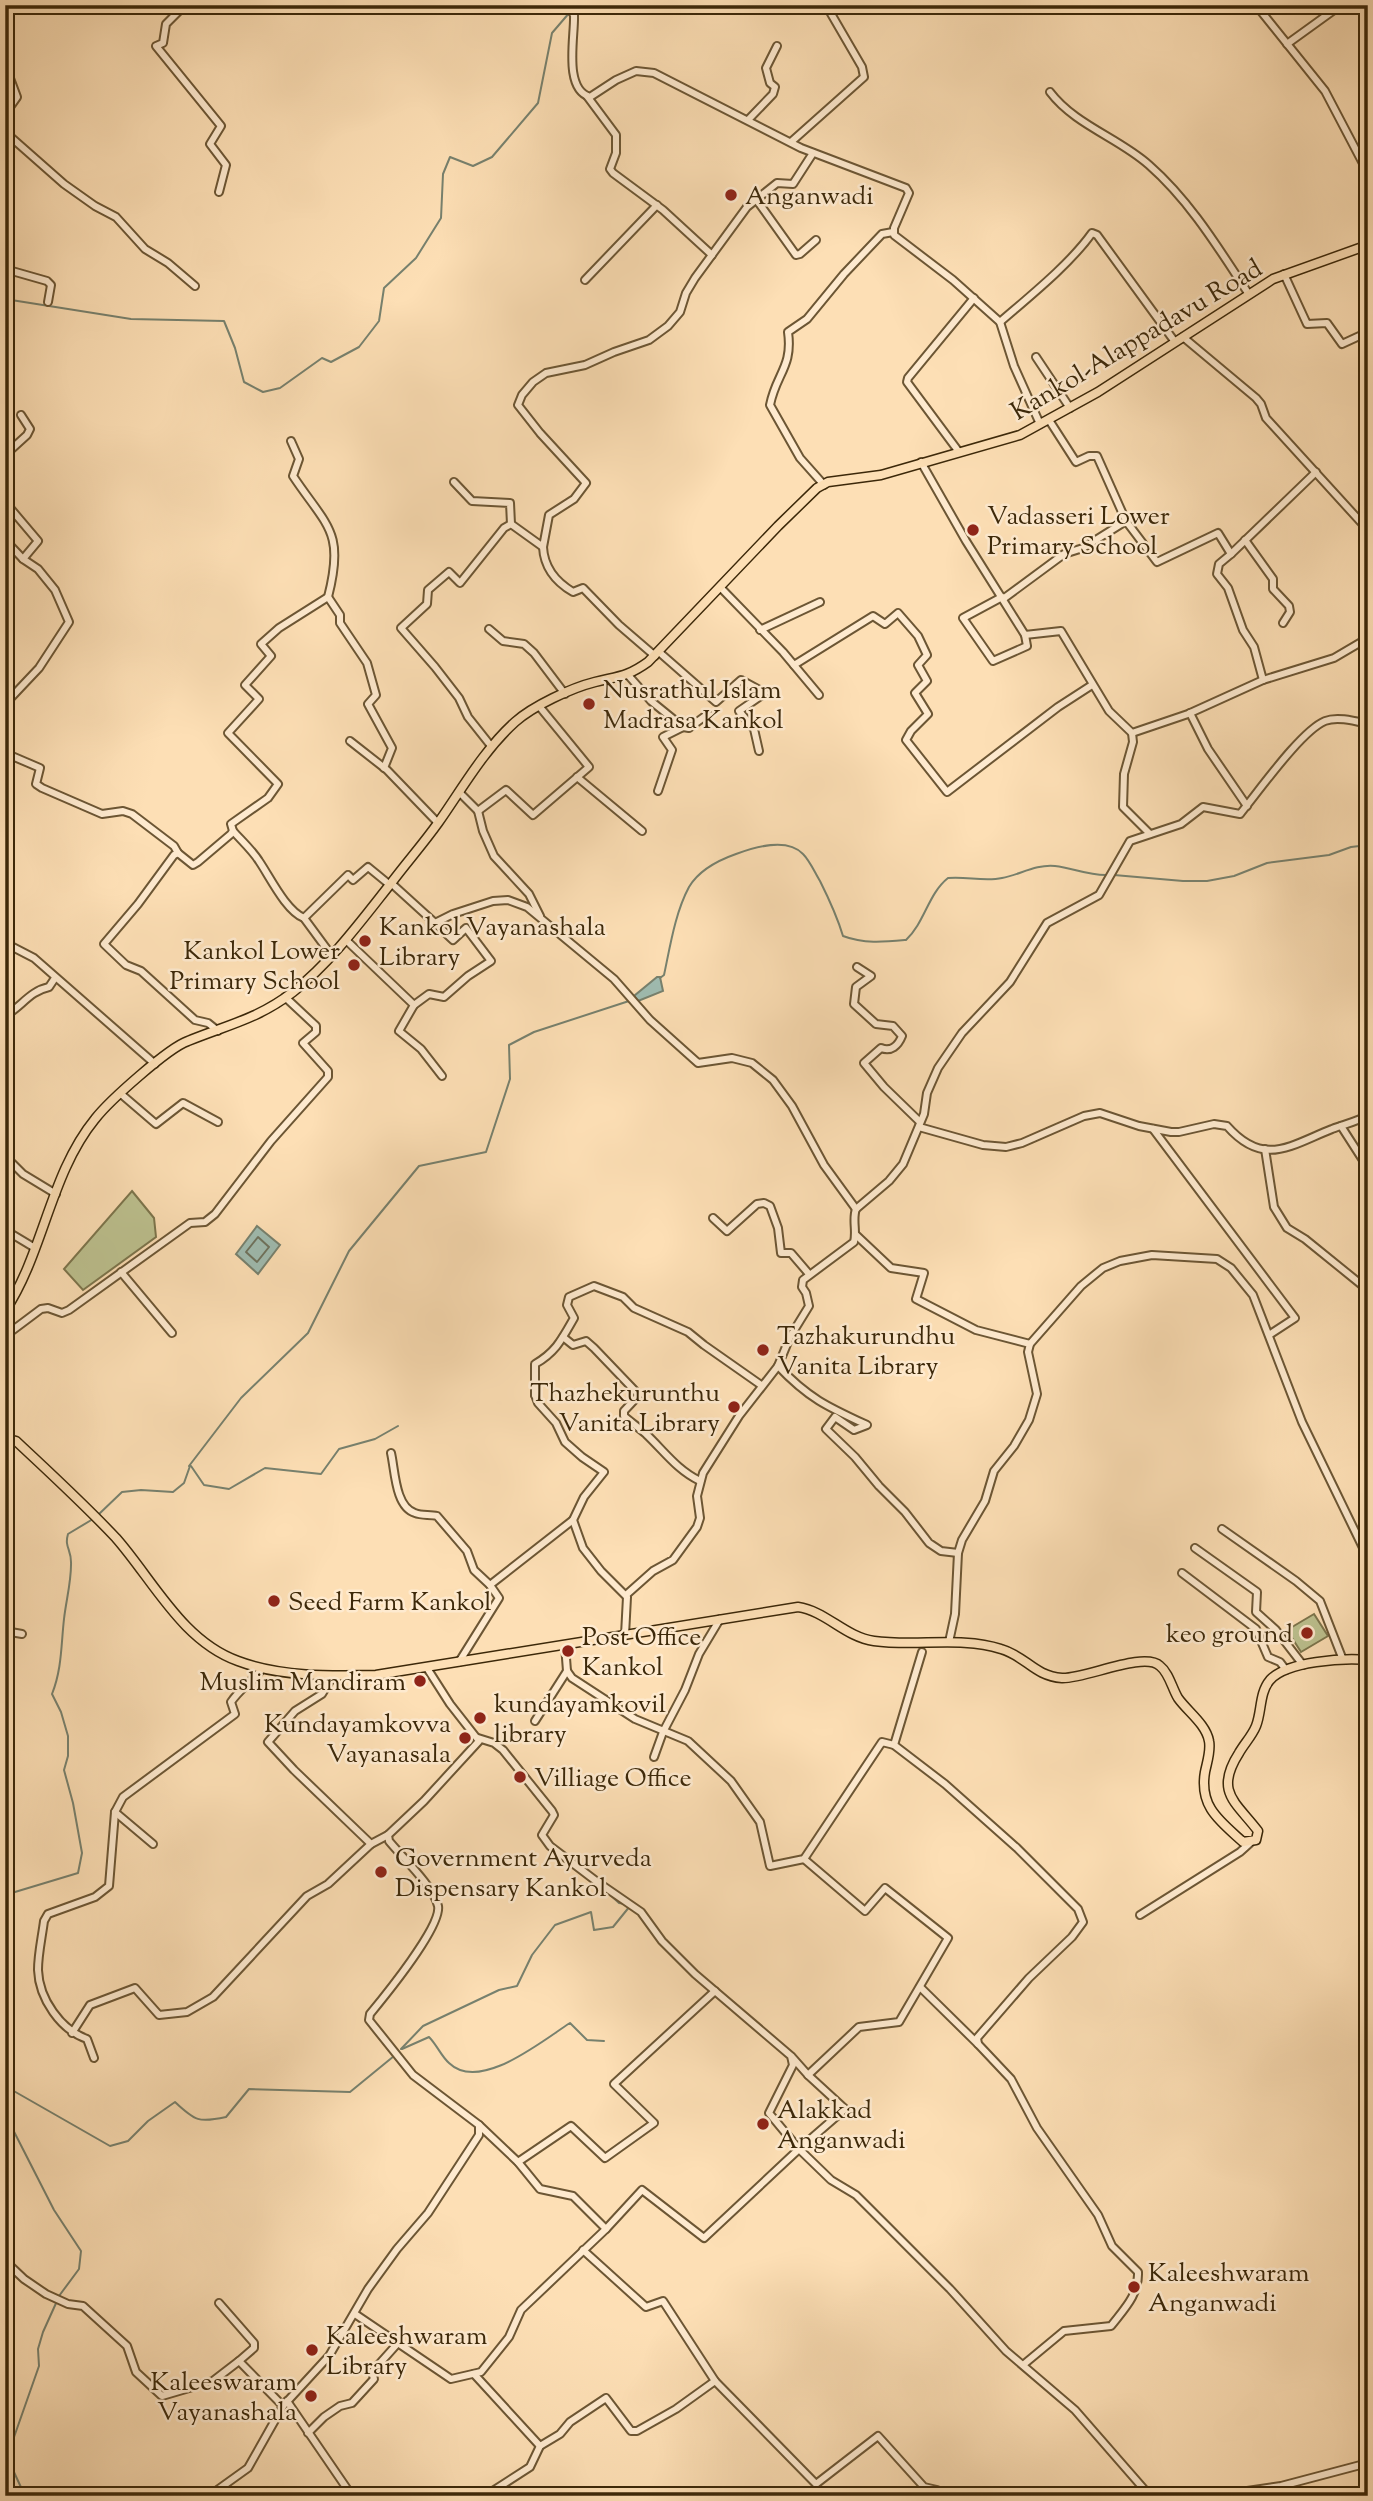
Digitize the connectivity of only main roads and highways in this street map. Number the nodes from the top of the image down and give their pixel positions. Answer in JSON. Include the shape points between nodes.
{"nodes":[{"id":1,"x":1368,"y":245,"type":"edge"},
{"id":2,"x":5,"y":1311,"type":"edge"},
{"id":3,"x":5,"y":1438,"type":"edge"},
{"id":4,"x":1368,"y":1660,"type":"edge"}],
"edges":[{"from":1,"to":2,"type":"main road","name":"Kankol-Alappadavu Road","via":[[1284,274],[1248,293],[1070,408],[1008,439],[881,475],[824,485],[798,506],[657,654],[628,675],[593,682],[517,720],[491,746],[438,823],[332,956],[285,997],[253,1017],[177,1046],[96,1118],[56,1194],[22,1281]]},
{"from":3,"to":4,"type":"main road","via":[[16,1441],[84,1503],[194,1634],[224,1655],[262,1669],[376,1675],[797,1607],[809,1608],[848,1632],[874,1641],[950,1642],[1006,1650],[1048,1677],[1075,1678],[1140,1661],[1156,1663],[1209,1740],[1203,1789],[1207,1802],[1243,1842],[1256,1840],[1258,1831],[1231,1799],[1230,1770],[1256,1727],[1270,1680],[1303,1664]]}]}
